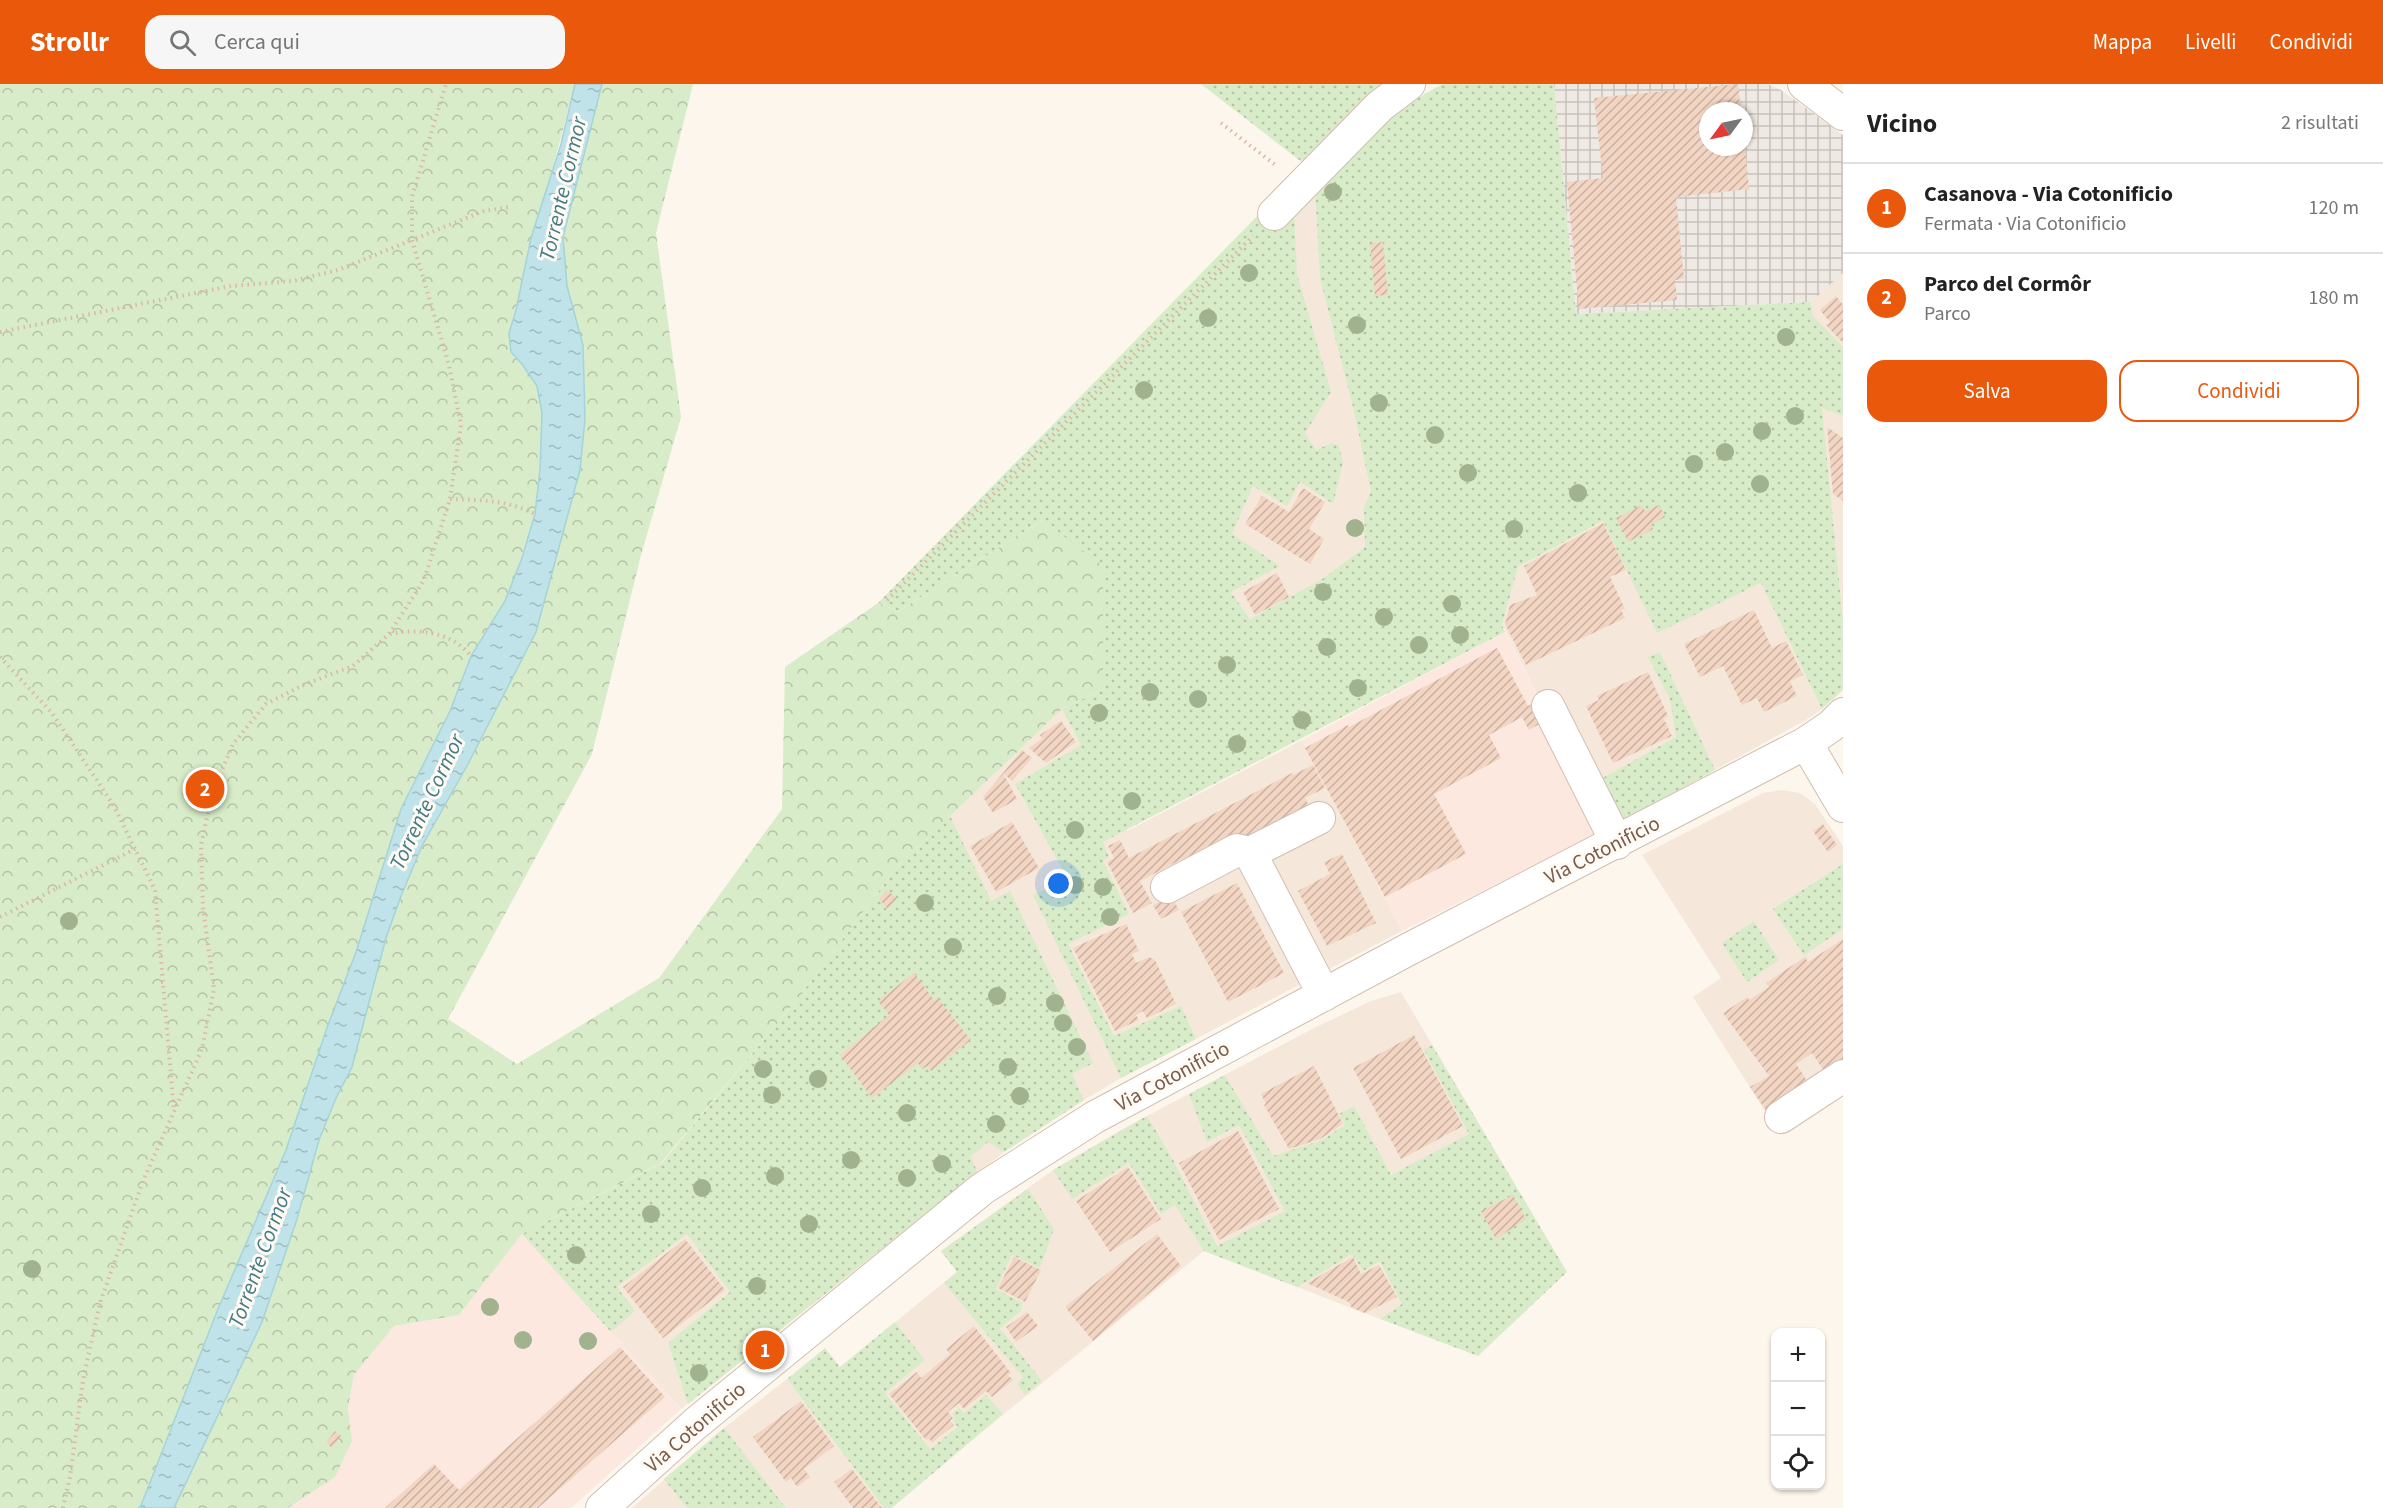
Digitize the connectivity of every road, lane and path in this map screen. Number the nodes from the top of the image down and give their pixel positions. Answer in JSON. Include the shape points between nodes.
{"nodes":[{"id":1,"x":446,"y":84,"type":"edge"},
{"id":2,"x":1409,"y":84,"type":"edge"},
{"id":3,"x":1804,"y":84,"type":"edge"},
{"id":4,"x":1843,"y":114,"type":"edge"},
{"id":5,"x":1221,"y":123,"type":"dead end"},
{"id":6,"x":1302,"y":187,"type":"junction"},
{"id":7,"x":510,"y":207,"type":"dead end"},
{"id":8,"x":1275,"y":214,"type":"joint"},
{"id":9,"x":412,"y":240,"type":"junction"},
{"id":10,"x":0,"y":332,"type":"edge"},
{"id":11,"x":450,"y":499,"type":"junction"},
{"id":12,"x":535,"y":514,"type":"dead end"},
{"id":13,"x":887,"y":600,"type":"dead end"},
{"id":14,"x":389,"y":634,"type":"junction"},
{"id":15,"x":471,"y":656,"type":"dead end"},
{"id":16,"x":0,"y":657,"type":"edge"},
{"id":17,"x":1548,"y":706,"type":"dead end"},
{"id":18,"x":1843,"y":714,"type":"edge"},
{"id":19,"x":1806,"y":743,"type":"junction"},
{"id":20,"x":1843,"y":806,"type":"edge"},
{"id":21,"x":1320,"y":818,"type":"dead end"},
{"id":22,"x":1617,"y":843,"type":"junction"},
{"id":23,"x":135,"y":849,"type":"junction"},
{"id":24,"x":1250,"y":853,"type":"junction"},
{"id":25,"x":1167,"y":887,"type":"dead end"},
{"id":26,"x":0,"y":917,"type":"edge"},
{"id":27,"x":1324,"y":995,"type":"junction"},
{"id":28,"x":1843,"y":1076,"type":"edge"},
{"id":29,"x":174,"y":1112,"type":"junction"},
{"id":30,"x":1781,"y":1117,"type":"dead end"},
{"id":31,"x":63,"y":1508,"type":"edge"},
{"id":32,"x":602,"y":1508,"type":"edge"}],
"edges":[{"from":1,"to":9,"type":"path","via":[[412,197]]},
{"from":2,"to":6,"type":"street","via":[[1380,106]]},
{"from":3,"to":4,"type":"street"},
{"from":5,"to":6,"type":"path"},
{"from":6,"to":8,"type":"street"},
{"from":7,"to":9,"type":"path","via":[[484,211]]},
{"from":8,"to":13,"type":"path"},
{"from":9,"to":10,"type":"path","via":[[338,270],[293,281],[231,286]]},
{"from":9,"to":11,"type":"path","via":[[449,365],[461,425]]},
{"from":11,"to":12,"type":"path","via":[[500,501]]},
{"from":11,"to":14,"type":"path","via":[[423,580]]},
{"from":14,"to":15,"type":"path","via":[[427,632],[444,636],[464,647]]},
{"from":14,"to":29,"type":"path","via":[[353,666],[303,684],[266,704],[233,744],[213,791],[201,845],[203,908],[214,989],[202,1049]]},
{"from":16,"to":23,"type":"path","via":[[52,713],[114,807]]},
{"from":17,"to":22,"type":"street"},
{"from":18,"to":19,"type":"street","name":"Via Cotonificio"},
{"from":19,"to":20,"type":"street"},
{"from":19,"to":22,"type":"street","name":"Via Cotonificio"},
{"from":21,"to":24,"type":"street"},
{"from":22,"to":27,"type":"street","name":"Via Cotonificio"},
{"from":23,"to":26,"type":"path"},
{"from":23,"to":29,"type":"path","via":[[156,890]]},
{"from":24,"to":25,"type":"street","via":[[1237,850]]},
{"from":24,"to":27,"type":"street"},
{"from":27,"to":32,"type":"street","name":"Via Cotonificio","via":[[1095,1117],[982,1189],[695,1424]]},
{"from":28,"to":30,"type":"street"},
{"from":29,"to":31,"type":"path","via":[[143,1181],[99,1303]]}]}
